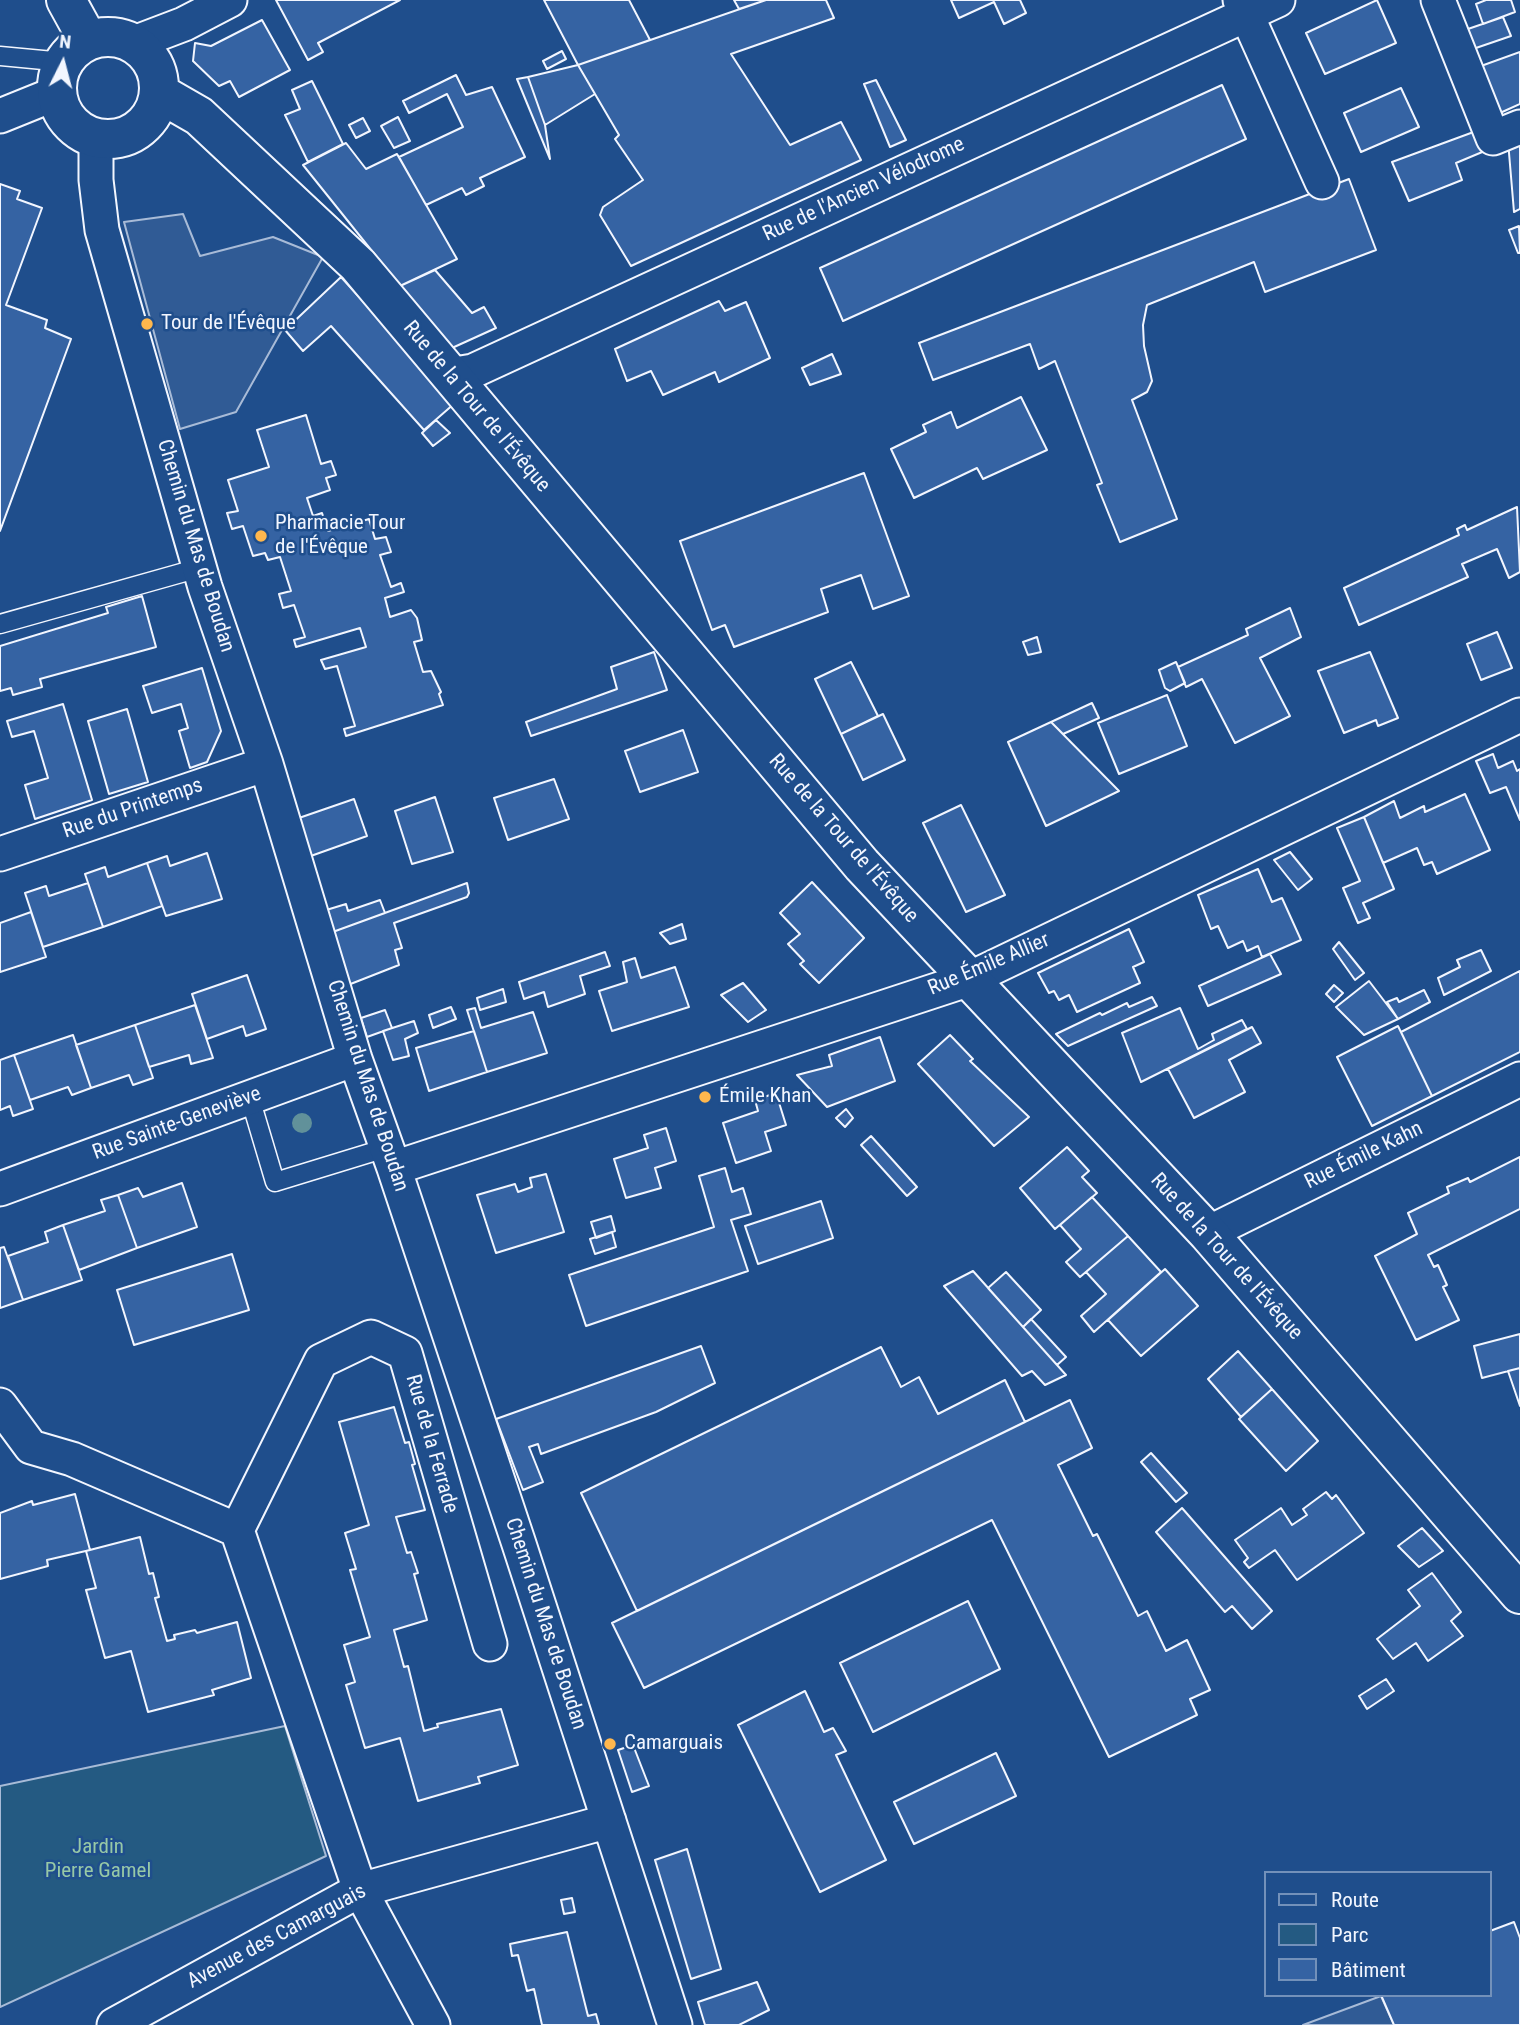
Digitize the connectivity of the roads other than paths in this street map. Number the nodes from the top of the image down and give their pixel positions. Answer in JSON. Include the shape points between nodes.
{"nodes":[{"id":1,"x":66,"y":0,"type":"edge"},
{"id":2,"x":230,"y":0,"type":"edge"},
{"id":3,"x":1278,"y":0,"type":"edge"},
{"id":4,"x":1438,"y":0,"type":"edge"},
{"id":5,"x":1244,"y":7,"type":"edge"},
{"id":6,"x":134,"y":43,"type":"junction"},
{"id":7,"x":0,"y":56,"type":"edge"},
{"id":8,"x":69,"y":65,"type":"junction"},
{"id":9,"x":159,"y":93,"type":"junction"},
{"id":10,"x":0,"y":116,"type":"edge"},
{"id":11,"x":1520,"y":127,"type":"edge"},
{"id":12,"x":96,"y":138,"type":"junction"},
{"id":13,"x":1322,"y":182,"type":"dead end"},
{"id":14,"x":449,"y":375,"type":"junction"},
{"id":15,"x":199,"y":568,"type":"junction"},
{"id":16,"x":0,"y":624,"type":"edge"},
{"id":17,"x":1520,"y":715,"type":"edge"},
{"id":18,"x":266,"y":764,"type":"junction"},
{"id":19,"x":0,"y":854,"type":"edge"},
{"id":20,"x":967,"y":980,"type":"junction"},
{"id":21,"x":355,"y":1059,"type":"junction"},
{"id":22,"x":1520,"y":1079,"type":"edge"},
{"id":23,"x":250,"y":1098,"type":"junction"},
{"id":24,"x":390,"y":1158,"type":"junction"},
{"id":25,"x":0,"y":1189,"type":"edge"},
{"id":26,"x":1208,"y":1233,"type":"junction"},
{"id":27,"x":0,"y":1405,"type":"edge"},
{"id":28,"x":237,"y":1530,"type":"junction"},
{"id":29,"x":1520,"y":1594,"type":"edge"},
{"id":30,"x":490,"y":1644,"type":"dead end"},
{"id":31,"x":609,"y":1821,"type":"junction"},
{"id":32,"x":360,"y":1889,"type":"junction"},
{"id":33,"x":114,"y":2025,"type":"edge"},
{"id":34,"x":433,"y":2025,"type":"edge"},
{"id":35,"x":675,"y":2025,"type":"edge"}],
"edges":[{"from":1,"to":8,"type":"street"},
{"from":2,"to":6,"type":"street"},
{"from":3,"to":5,"type":"street","name":"Rue de l'Ancien Vélodrome"},
{"from":4,"to":11,"type":"street","via":[[1493,138]]},
{"from":5,"to":13,"type":"street"},
{"from":5,"to":14,"type":"street","name":"Rue de l'Ancien Vélodrome","via":[[473,371]]},
{"from":6,"to":8,"type":"street","via":[[103,36]]},
{"from":6,"to":9,"type":"street","via":[[154,64]]},
{"from":7,"to":8,"type":"lane"},
{"from":8,"to":10,"type":"street"},
{"from":8,"to":12,"type":"street","via":[[69,122]]},
{"from":9,"to":12,"type":"street","via":[[155,110],[130,135]]},
{"from":9,"to":14,"type":"street","name":"Rue de la Tour de l'Évêque","via":[[199,116],[358,265]]},
{"from":12,"to":15,"type":"street","name":"Chemin du Mas de Boudan","via":[[102,230]]},
{"from":14,"to":20,"type":"street","name":"Rue de la Tour de l'Évêque","via":[[862,865]]},
{"from":15,"to":16,"type":"lane"},
{"from":15,"to":18,"type":"street","name":"Chemin du Mas de Boudan"},
{"from":17,"to":20,"type":"street","name":"Rue Émile Allier"},
{"from":18,"to":19,"type":"street","name":"Rue du Printemps"},
{"from":18,"to":21,"type":"street","name":"Chemin du Mas de Boudan"},
{"from":20,"to":24,"type":"street","name":"Rue Émile Allier"},
{"from":20,"to":26,"type":"street","name":"Rue de la Tour de l'Évêque"},
{"from":21,"to":23,"type":"street","name":"Rue Sainte-Geneviève"},
{"from":21,"to":24,"type":"street","name":"Chemin du Mas de Boudan"},
{"from":22,"to":26,"type":"street","name":"Rue Émile Kahn"},
{"from":23,"to":24,"type":"lane","via":[[275,1182]]},
{"from":23,"to":25,"type":"street","name":"Rue Sainte-Geneviève"},
{"from":24,"to":31,"type":"street","name":"Chemin du Mas de Boudan"},
{"from":26,"to":29,"type":"street","name":"Rue de la Tour de l'Évêque"},
{"from":27,"to":28,"type":"street","via":[[31,1447],[72,1459]]},
{"from":28,"to":30,"type":"street","name":"Rue de la Ferrade","via":[[321,1361],[370,1337],[382,1342],[405,1353]]},
{"from":28,"to":32,"type":"street"},
{"from":31,"to":32,"type":"street","name":"Avenue des Camarguais"},
{"from":31,"to":35,"type":"street","name":"Chemin du Mas de Boudan"},
{"from":32,"to":33,"type":"street","name":"Avenue des Camarguais"},
{"from":32,"to":34,"type":"street"}]}
